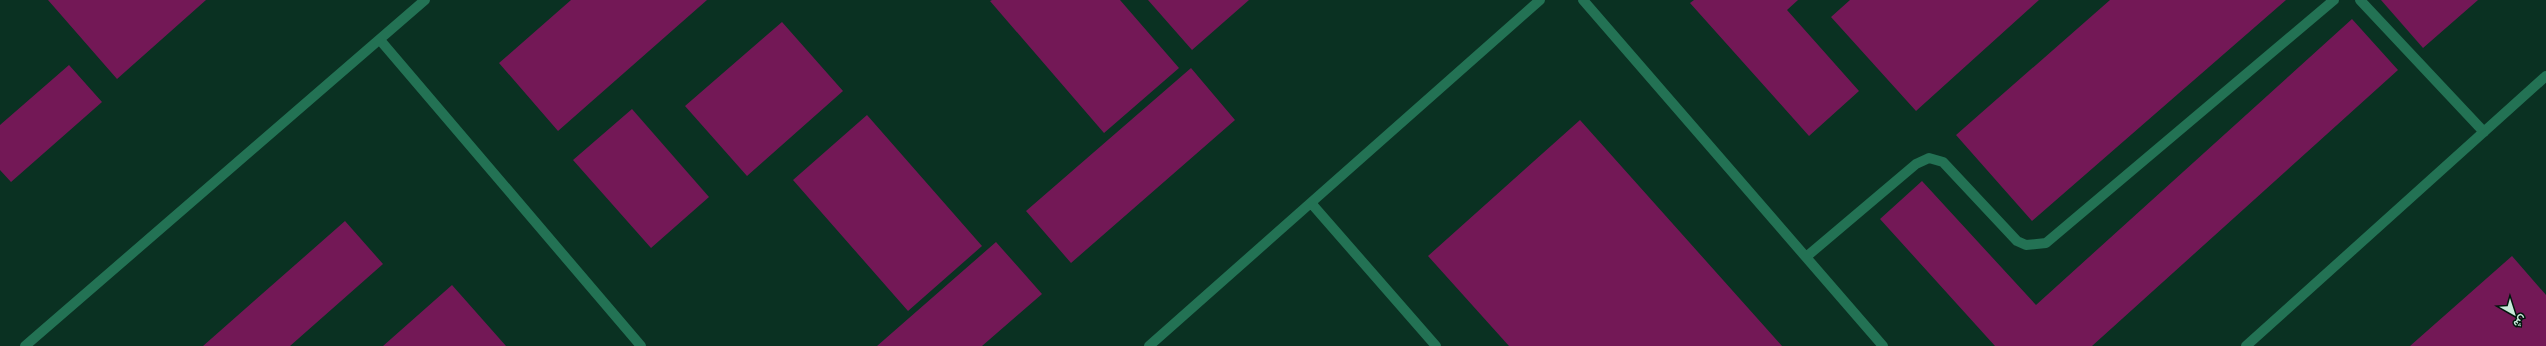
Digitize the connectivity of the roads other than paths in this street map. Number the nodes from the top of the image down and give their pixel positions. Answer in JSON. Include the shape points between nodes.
{"nodes":[{"id":1,"x":425,"y":0,"type":"edge"},
{"id":2,"x":1540,"y":0,"type":"edge"},
{"id":3,"x":1583,"y":0,"type":"edge"},
{"id":4,"x":2334,"y":0,"type":"edge"},
{"id":5,"x":2360,"y":0,"type":"edge"},
{"id":6,"x":380,"y":40,"type":"junction"},
{"id":7,"x":2546,"y":76,"type":"edge"},
{"id":8,"x":2484,"y":132,"type":"junction"},
{"id":9,"x":1311,"y":203,"type":"junction"},
{"id":10,"x":1806,"y":257,"type":"junction"},
{"id":11,"x":25,"y":346,"type":"edge"},
{"id":12,"x":641,"y":346,"type":"edge"},
{"id":13,"x":1149,"y":346,"type":"edge"},
{"id":14,"x":1436,"y":346,"type":"edge"},
{"id":15,"x":1883,"y":346,"type":"edge"},
{"id":16,"x":2246,"y":346,"type":"edge"}],
"edges":[{"from":1,"to":6,"type":"street"},
{"from":2,"to":9,"type":"street"},
{"from":3,"to":10,"type":"street"},
{"from":4,"to":10,"type":"street","via":[[2046,243],[2026,245],[2017,241],[1944,162],[1929,158],[1916,164]]},
{"from":5,"to":8,"type":"street"},
{"from":6,"to":11,"type":"street"},
{"from":6,"to":12,"type":"street"},
{"from":7,"to":8,"type":"street"},
{"from":8,"to":16,"type":"street"},
{"from":9,"to":13,"type":"street"},
{"from":9,"to":14,"type":"street"},
{"from":10,"to":15,"type":"street"}]}
